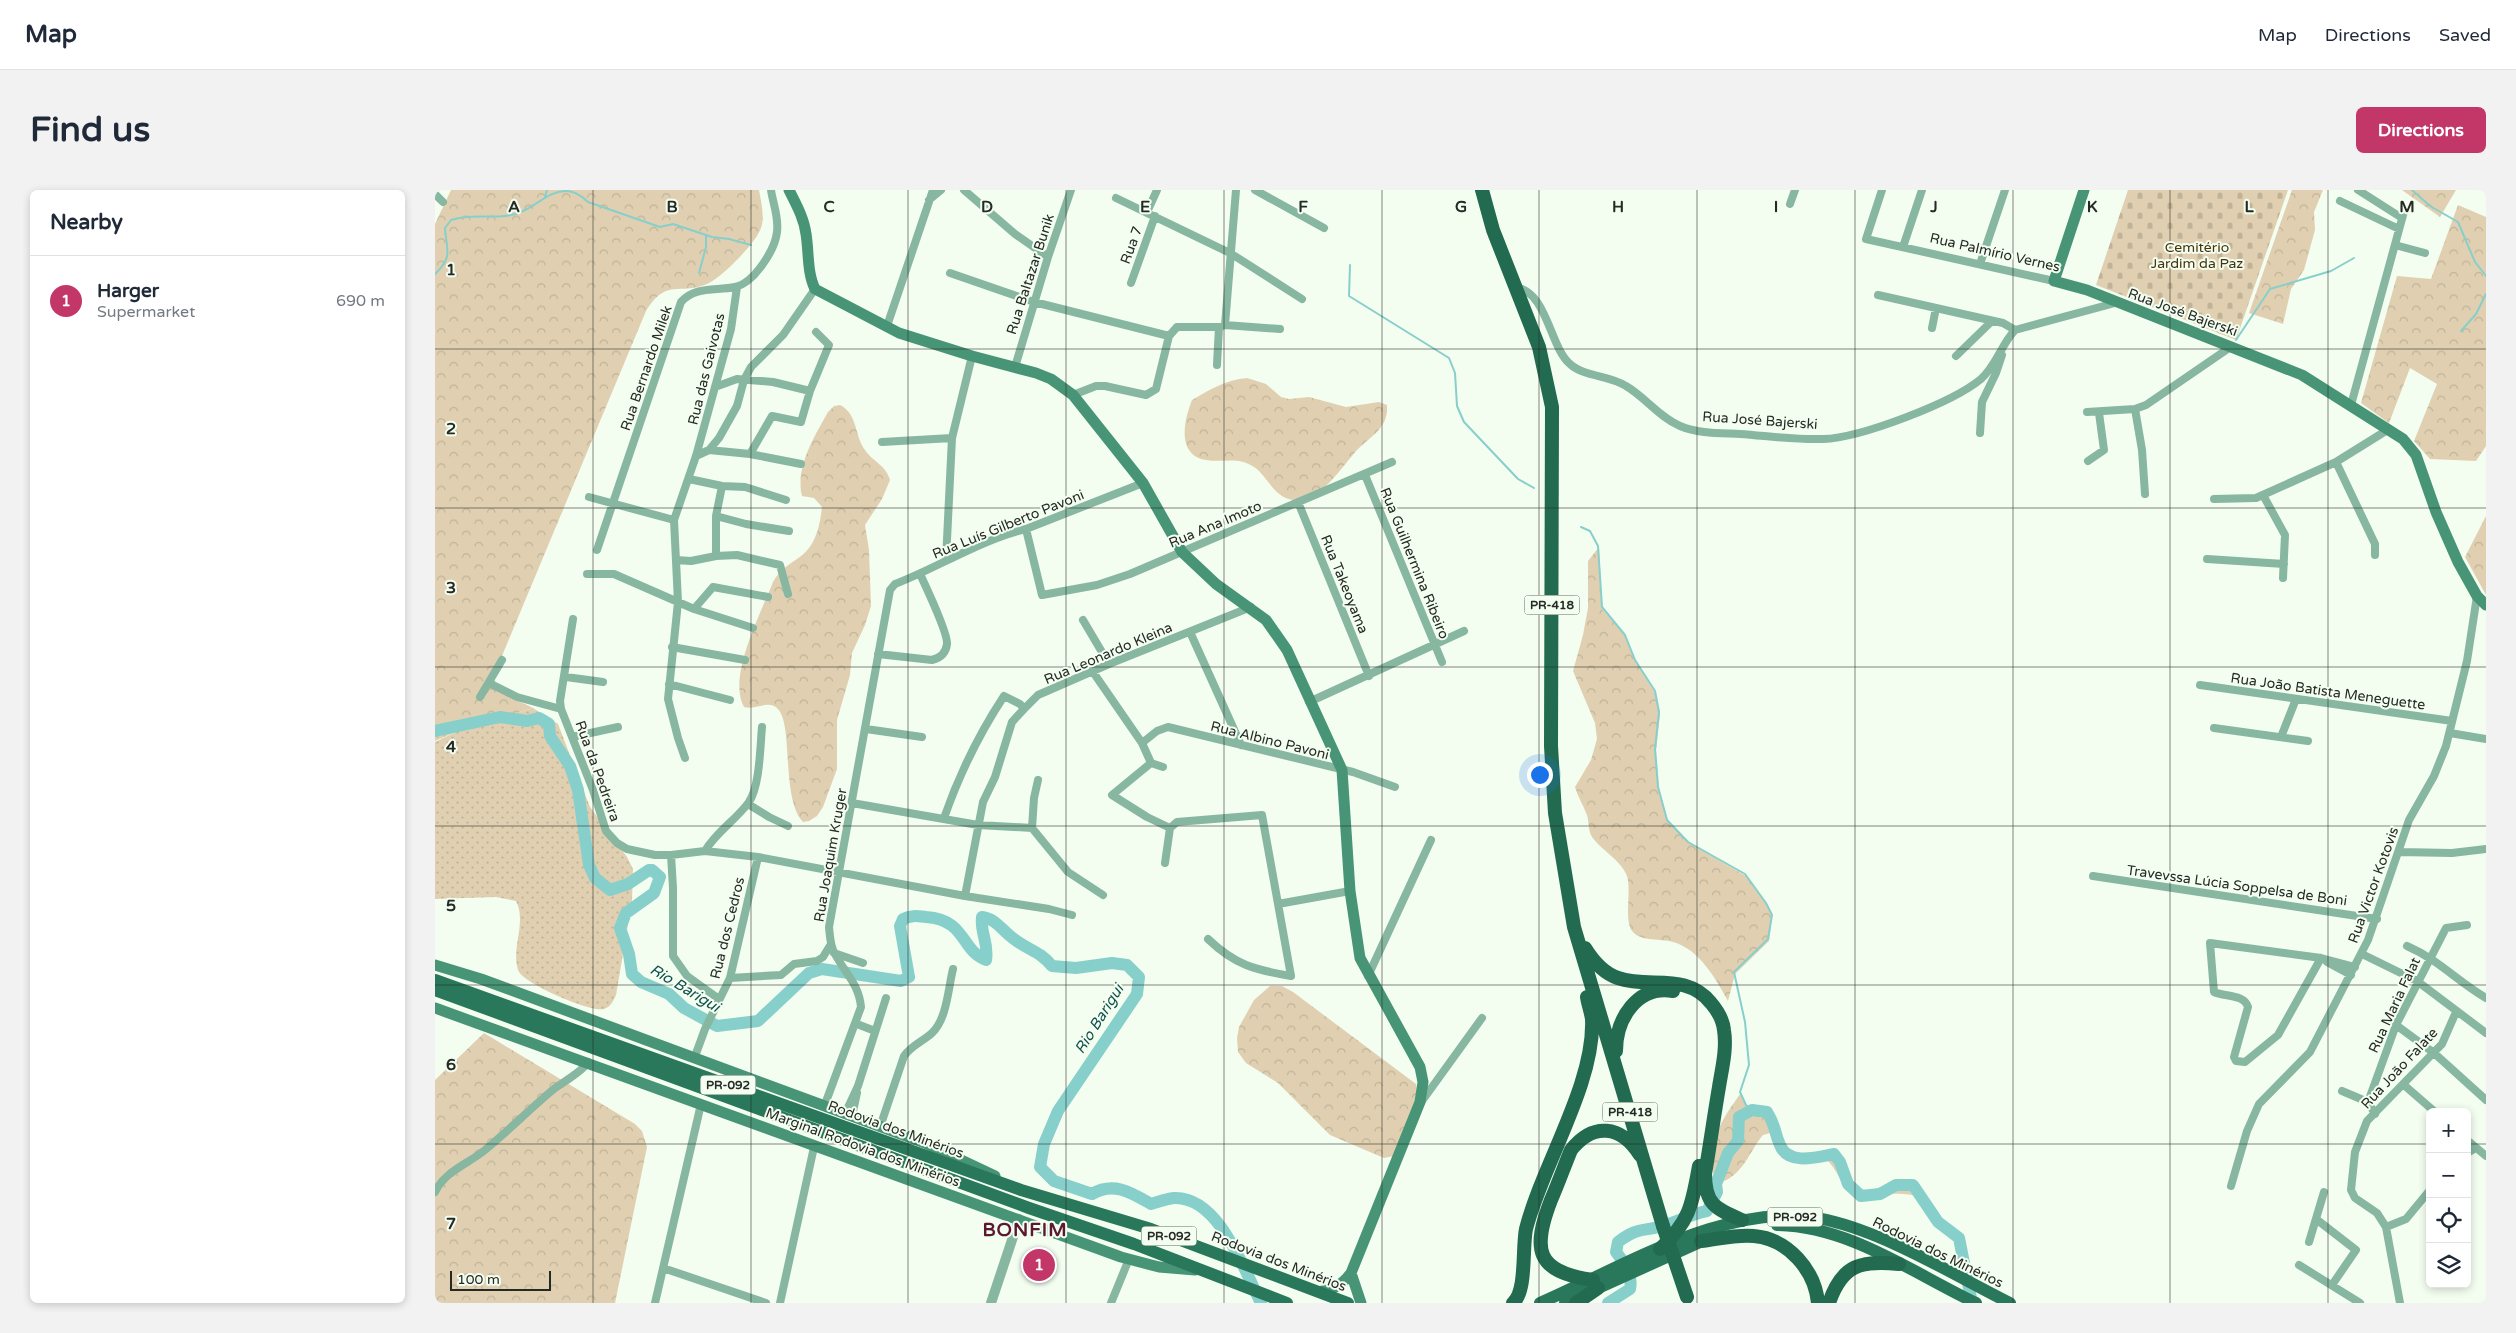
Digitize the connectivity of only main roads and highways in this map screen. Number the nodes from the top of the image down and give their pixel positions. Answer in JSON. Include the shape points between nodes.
{"nodes":[{"id":1,"x":789,"y":190,"type":"edge"},
{"id":2,"x":1482,"y":190,"type":"edge"},
{"id":3,"x":2084,"y":190,"type":"edge"},
{"id":4,"x":2115,"y":303,"type":"joint"},
{"id":5,"x":2486,"y":606,"type":"edge"},
{"id":6,"x":1574,"y":928,"type":"junction"},
{"id":7,"x":435,"y":965,"type":"edge"},
{"id":8,"x":435,"y":980,"type":"edge"},
{"id":9,"x":435,"y":990,"type":"edge"},
{"id":10,"x":435,"y":1008,"type":"edge"},
{"id":11,"x":1615,"y":1062,"type":"junction"},
{"id":12,"x":1645,"y":1162,"type":"junction"},
{"id":13,"x":1021,"y":1190,"type":"junction"},
{"id":14,"x":1742,"y":1220,"type":"junction"},
{"id":15,"x":1701,"y":1241,"type":"junction"},
{"id":16,"x":1660,"y":1249,"type":"junction"},
{"id":17,"x":1899,"y":1264,"type":"junction"},
{"id":18,"x":1636,"y":1266,"type":"junction"},
{"id":19,"x":1199,"y":1270,"type":"junction"},
{"id":20,"x":1351,"y":1273,"type":"junction"},
{"id":21,"x":1599,"y":1283,"type":"junction"},
{"id":22,"x":1319,"y":1292,"type":"junction"},
{"id":23,"x":1688,"y":1300,"type":"edge"},
{"id":24,"x":1283,"y":1301,"type":"edge"},
{"id":25,"x":1347,"y":1303,"type":"edge"},
{"id":26,"x":1361,"y":1303,"type":"edge"},
{"id":27,"x":1513,"y":1303,"type":"edge"},
{"id":28,"x":1540,"y":1303,"type":"edge"},
{"id":29,"x":1565,"y":1303,"type":"edge"},
{"id":30,"x":1576,"y":1303,"type":"edge"},
{"id":31,"x":1818,"y":1303,"type":"edge"},
{"id":32,"x":1829,"y":1303,"type":"edge"},
{"id":33,"x":1976,"y":1303,"type":"edge"},
{"id":34,"x":2010,"y":1303,"type":"edge"}],
"edges":[{"from":1,"to":20,"type":"main road","via":[[806,232],[811,280],[815,289],[912,338],[1051,379],[1073,396],[1143,483],[1182,552],[1217,584],[1266,620],[1277,635],[1342,770],[1349,891],[1357,944],[1368,976],[1420,1067],[1423,1082],[1420,1102]]},
{"from":2,"to":6,"type":"highway","number":"PR-418","via":[[1493,230],[1545,366],[1552,407],[1551,746],[1555,813]]},
{"from":3,"to":4,"type":"main road","name":"Rua Palmírio Vernes","via":[[2054,281]]},
{"from":4,"to":5,"type":"main road","name":"Rua José Bajerski","via":[[2302,375],[2403,439],[2416,455],[2450,545],[2477,596]]},
{"from":6,"to":11,"type":"highway","number":"PR-418"},
{"from":6,"to":14,"type":"highway","via":[[1596,964],[1607,974],[1628,980],[1690,987],[1705,996],[1717,1011],[1724,1028],[1725,1050],[1705,1188],[1714,1207]]},
{"from":6,"to":27,"type":"highway","via":[[1592,1019],[1589,1053],[1531,1212],[1521,1286]]},
{"from":7,"to":13,"type":"main road","name":"Marginal Rodovia dos Minérios","via":[[925,1143]]},
{"from":8,"to":13,"type":"main road","name":"Rodovia dos Minérios","number":"PR-092"},
{"from":9,"to":19,"type":"main road","name":"Rodovia dos Minérios","number":"PR-092"},
{"from":10,"to":19,"type":"main road","name":"Marginal Rodovia dos Minérios","via":[[1129,1259],[1159,1267]]},
{"from":11,"to":12,"type":"highway","number":"PR-418"},
{"from":11,"to":16,"type":"highway","via":[[1620,1023],[1628,1009],[1644,996],[1657,991],[1685,993],[1700,1001],[1711,1013],[1717,1030],[1718,1049],[1693,1201],[1686,1220]]},
{"from":12,"to":21,"type":"highway","via":[[1633,1144],[1614,1132],[1600,1131],[1579,1140],[1571,1150],[1541,1228],[1539,1245],[1545,1260],[1555,1270]]},
{"from":12,"to":23,"type":"highway","number":"PR-418","bridge":true},
{"from":13,"to":22,"type":"main road","name":"Rodovia dos Minérios","number":"PR-092","via":[[1151,1229]]},
{"from":14,"to":16,"type":"main road","name":"Rodovia dos Minérios","number":"PR-092","via":[[1691,1235]]},
{"from":14,"to":34,"type":"main road","name":"Rodovia dos Minérios","number":"PR-092","via":[[1805,1217],[1827,1220],[1897,1247]]},
{"from":15,"to":17,"type":"main road","name":"Rodovia dos Minérios","number":"PR-092","via":[[1728,1231],[1788,1225],[1839,1236]]},
{"from":15,"to":18,"type":"main road","name":"Rodovia dos Minérios","number":"PR-092"},
{"from":15,"to":31,"type":"highway","via":[[1754,1235],[1772,1240],[1791,1251],[1805,1267]]},
{"from":16,"to":18,"type":"main road","name":"Rodovia dos Minérios","number":"PR-092"},
{"from":17,"to":32,"type":"highway","via":[[1873,1262],[1849,1270],[1839,1280]]},
{"from":17,"to":33,"type":"main road","name":"Rodovia dos Minérios","number":"PR-092"},
{"from":18,"to":21,"type":"main road","name":"Rodovia dos Minérios","number":"PR-092"},
{"from":19,"to":24,"type":"main road","name":"Rodovia dos Minérios","number":"PR-092"},
{"from":20,"to":22,"type":"main road","via":[[1332,1290]]},
{"from":20,"to":26,"type":"main road"},
{"from":21,"to":28,"type":"main road","name":"Rodovia dos Minérios","number":"PR-092"},
{"from":21,"to":29,"type":"main road","name":"Rodovia dos Minérios","number":"PR-092"},
{"from":21,"to":30,"type":"highway"},
{"from":22,"to":25,"type":"main road","name":"Rodovia dos Minérios","number":"PR-092"}]}
